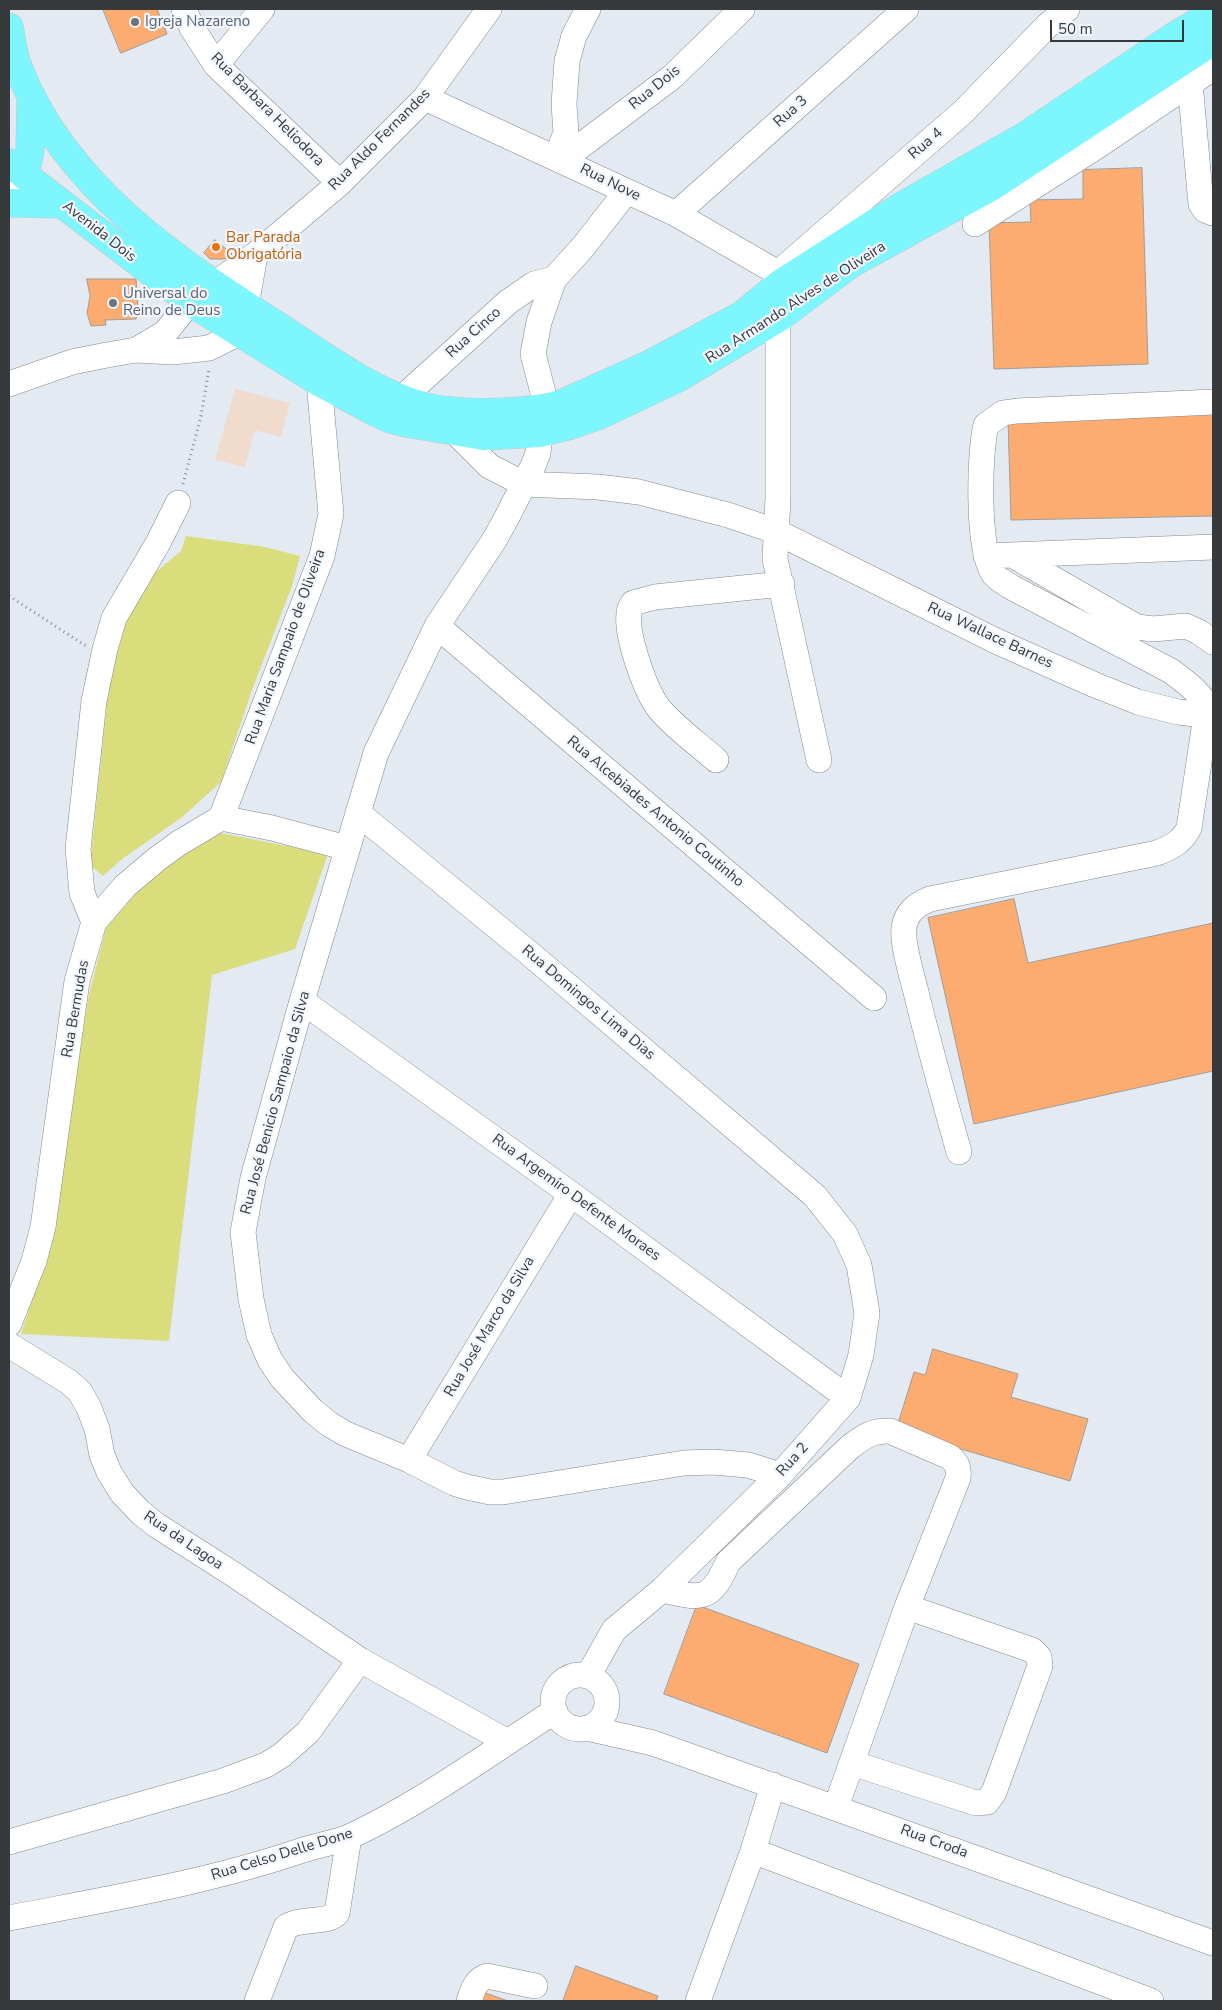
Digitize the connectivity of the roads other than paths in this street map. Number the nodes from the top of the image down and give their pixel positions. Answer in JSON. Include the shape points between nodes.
{"nodes":[{"id":1,"x":184,"y":9,"type":"edge"},
{"id":2,"x":262,"y":9,"type":"edge"},
{"id":3,"x":489,"y":9,"type":"edge"},
{"id":4,"x":588,"y":9,"type":"edge"},
{"id":5,"x":742,"y":9,"type":"edge"},
{"id":6,"x":906,"y":9,"type":"edge"},
{"id":7,"x":1067,"y":9,"type":"edge"},
{"id":8,"x":1213,"y":13,"type":"edge"},
{"id":9,"x":9,"y":27,"type":"edge"},
{"id":10,"x":1213,"y":41,"type":"edge"},
{"id":11,"x":216,"y":65,"type":"junction"},
{"id":12,"x":1213,"y":68,"type":"edge"},
{"id":13,"x":13,"y":70,"type":"edge"},
{"id":14,"x":1190,"y":83,"type":"junction"},
{"id":15,"x":31,"y":95,"type":"junction"},
{"id":16,"x":425,"y":98,"type":"junction"},
{"id":17,"x":559,"y":159,"type":"junction"},
{"id":18,"x":14,"y":176,"type":"edge"},
{"id":19,"x":340,"y":182,"type":"junction"},
{"id":20,"x":626,"y":192,"type":"junction"},
{"id":21,"x":9,"y":203,"type":"edge"},
{"id":22,"x":62,"y":204,"type":"junction"},
{"id":23,"x":1213,"y":213,"type":"edge"},
{"id":24,"x":676,"y":214,"type":"junction"},
{"id":25,"x":975,"y":224,"type":"dead end"},
{"id":26,"x":254,"y":255,"type":"junction"},
{"id":27,"x":779,"y":278,"type":"junction"},
{"id":28,"x":554,"y":279,"type":"junction"},
{"id":29,"x":214,"y":285,"type":"junction"},
{"id":30,"x":190,"y":302,"type":"junction"},
{"id":31,"x":246,"y":306,"type":"junction"},
{"id":32,"x":780,"y":317,"type":"junction"},
{"id":33,"x":239,"y":333,"type":"junction"},
{"id":34,"x":136,"y":350,"type":"junction"},
{"id":35,"x":319,"y":382,"type":"junction"},
{"id":36,"x":9,"y":384,"type":"edge"},
{"id":37,"x":400,"y":399,"type":"junction"},
{"id":38,"x":1213,"y":402,"type":"edge"},
{"id":39,"x":543,"y":420,"type":"junction"},
{"id":40,"x":455,"y":432,"type":"junction"},
{"id":41,"x":524,"y":484,"type":"junction"},
{"id":42,"x":178,"y":503,"type":"road end"},
{"id":43,"x":776,"y":531,"type":"junction"},
{"id":44,"x":1213,"y":546,"type":"edge"},
{"id":45,"x":1012,"y":555,"type":"junction"},
{"id":46,"x":986,"y":556,"type":"junction"},
{"id":47,"x":782,"y":584,"type":"junction"},
{"id":48,"x":437,"y":626,"type":"junction"},
{"id":49,"x":1206,"y":637,"type":"edge"},
{"id":50,"x":1211,"y":716,"type":"edge"},
{"id":51,"x":716,"y":760,"type":"dead end"},
{"id":52,"x":819,"y":760,"type":"dead end"},
{"id":53,"x":358,"y":812,"type":"junction"},
{"id":54,"x":221,"y":818,"type":"junction"},
{"id":55,"x":347,"y":848,"type":"junction"},
{"id":56,"x":94,"y":922,"type":"junction"},
{"id":57,"x":874,"y":998,"type":"dead end"},
{"id":58,"x":302,"y":1001,"type":"junction"},
{"id":59,"x":959,"y":1152,"type":"dead end"},
{"id":60,"x":572,"y":1194,"type":"junction"},
{"id":61,"x":815,"y":1196,"type":"joint"},
{"id":62,"x":9,"y":1324,"type":"edge"},
{"id":63,"x":9,"y":1346,"type":"edge"},
{"id":64,"x":848,"y":1398,"type":"junction"},
{"id":65,"x":409,"y":1460,"type":"junction"},
{"id":66,"x":780,"y":1475,"type":"junction"},
{"id":67,"x":662,"y":1590,"type":"junction"},
{"id":68,"x":907,"y":1607,"type":"junction"},
{"id":69,"x":360,"y":1660,"type":"junction"},
{"id":70,"x":588,"y":1676,"type":"junction"},
{"id":71,"x":607,"y":1707,"type":"junction"},
{"id":72,"x":555,"y":1711,"type":"junction"},
{"id":73,"x":587,"y":1728,"type":"junction"},
{"id":74,"x":508,"y":1742,"type":"junction"},
{"id":75,"x":653,"y":1743,"type":"junction"},
{"id":76,"x":852,"y":1763,"type":"junction"},
{"id":77,"x":773,"y":1785,"type":"junction"},
{"id":78,"x":836,"y":1807,"type":"junction"},
{"id":79,"x":349,"y":1836,"type":"junction"},
{"id":80,"x":9,"y":1842,"type":"edge"},
{"id":81,"x":753,"y":1851,"type":"junction"},
{"id":82,"x":9,"y":1918,"type":"edge"},
{"id":83,"x":1213,"y":1943,"type":"edge"},
{"id":84,"x":535,"y":1986,"type":"dead end"},
{"id":85,"x":257,"y":2001,"type":"edge"},
{"id":86,"x":469,"y":2001,"type":"edge"},
{"id":87,"x":698,"y":2001,"type":"edge"},
{"id":88,"x":1151,"y":2001,"type":"edge"}],
"edges":[{"from":1,"to":11,"type":"street","name":"Rua Barbara Heliodora"},
{"from":2,"to":11,"type":"street"},
{"from":3,"to":16,"type":"street","name":"Rua Aldo Fernandes"},
{"from":4,"to":17,"type":"street","via":[[566,61],[566,133]]},
{"from":5,"to":17,"type":"street","name":"Rua Dois","via":[[672,77]]},
{"from":6,"to":24,"type":"street","name":"Rua 3"},
{"from":7,"to":27,"type":"street","name":"Rua 4","via":[[1048,24],[963,112]]},
{"from":8,"to":27,"type":"main road","name":"Rua Armando Alves de Oliveira","via":[[1025,136]]},
{"from":9,"to":13,"type":"main road","name":"Rua Armando Alves de Oliveira"},
{"from":10,"to":32,"type":"main road","name":"Rua Armando Alves de Oliveira","via":[[991,187],[852,263]]},
{"from":11,"to":19,"type":"street","name":"Rua Barbara Heliodora"},
{"from":12,"to":14,"type":"street"},
{"from":13,"to":15,"type":"main road","name":"Rua Armando Alves de Oliveira"},
{"from":14,"to":23,"type":"street","via":[[1201,204]]},
{"from":14,"to":25,"type":"street"},
{"from":15,"to":18,"type":"main road","via":[[30,150]]},
{"from":15,"to":29,"type":"main road","name":"Rua Armando Alves de Oliveira","via":[[52,132],[101,194],[151,238]]},
{"from":16,"to":17,"type":"street","name":"Rua Nove"},
{"from":16,"to":19,"type":"street","name":"Rua Aldo Fernandes"},
{"from":17,"to":20,"type":"street","name":"Rua Nove"},
{"from":18,"to":22,"type":"main road","name":"Avenida Dois"},
{"from":19,"to":26,"type":"street","name":"Rua Aldo Fernandes"},
{"from":20,"to":24,"type":"street","name":"Rua Nove"},
{"from":20,"to":28,"type":"street"},
{"from":21,"to":22,"type":"main road"},
{"from":22,"to":30,"type":"main road","name":"Avenida Dois"},
{"from":24,"to":27,"type":"street","name":"Rua Nove"},
{"from":26,"to":29,"type":"street","name":"Rua Aldo Fernandes"},
{"from":26,"to":31,"type":"street"},
{"from":27,"to":32,"type":"street"},
{"from":27,"to":39,"type":"main road","name":"Rua Armando Alves de Oliveira","via":[[742,315],[656,361],[561,404]]},
{"from":28,"to":37,"type":"street","name":"Rua Cinco","via":[[534,284],[508,302]]},
{"from":28,"to":39,"type":"street","via":[[539,322],[533,354]]},
{"from":29,"to":30,"type":"street","name":"Rua Aldo Fernandes"},
{"from":29,"to":31,"type":"main road","name":"Rua Armando Alves de Oliveira"},
{"from":30,"to":33,"type":"main road","name":"Rua Armando Alves de Oliveira"},
{"from":30,"to":34,"type":"street","name":"Rua Aldo Fernandes","via":[[165,333]]},
{"from":31,"to":33,"type":"street"},
{"from":31,"to":37,"type":"main road","name":"Rua Armando Alves de Oliveira","via":[[343,368]]},
{"from":32,"to":39,"type":"main road","name":"Rua Armando Alves de Oliveira","via":[[678,378],[600,415],[568,426]]},
{"from":32,"to":43,"type":"street"},
{"from":33,"to":34,"type":"street","via":[[209,348],[172,352]]},
{"from":33,"to":35,"type":"main road","name":"Rua Armando Alves de Oliveira"},
{"from":34,"to":36,"type":"street","via":[[72,362]]},
{"from":35,"to":40,"type":"main road","name":"Rua Armando Alves de Oliveira","via":[[390,419]]},
{"from":35,"to":54,"type":"street","name":"Rua Maria Sampaio de Oliveira","via":[[330,514],[322,556]]},
{"from":37,"to":39,"type":"main road","name":"Rua Armando Alves de Oliveira","via":[[452,412]]},
{"from":38,"to":46,"type":"street","via":[[1017,411],[997,417],[986,425],[982,444]]},
{"from":39,"to":40,"type":"main road","name":"Rua Armando Alves de Oliveira","via":[[484,436]]},
{"from":39,"to":41,"type":"street","via":[[538,453]]},
{"from":40,"to":41,"type":"street","name":"Rua Wallace Barnes","via":[[489,466]]},
{"from":41,"to":43,"type":"street","name":"Rua Wallace Barnes","via":[[639,492],[728,514]]},
{"from":41,"to":48,"type":"street","name":"Rua José Benicio Sampaio da Silva","via":[[495,539]]},
{"from":42,"to":56,"type":"street","via":[[114,618],[103,657],[94,702],[78,849],[82,893]]},
{"from":43,"to":47,"type":"street","via":[[776,559]]},
{"from":43,"to":50,"type":"street","name":"Rua Wallace Barnes","via":[[996,641],[1095,685],[1138,702]]},
{"from":44,"to":45,"type":"street"},
{"from":45,"to":46,"type":"street"},
{"from":45,"to":49,"type":"street","via":[[1138,627],[1186,626]]},
{"from":46,"to":50,"type":"street","via":[[993,575],[1011,587],[1171,671],[1204,699]]},
{"from":47,"to":51,"type":"street","via":[[655,597],[633,603],[629,616],[635,655],[650,693],[660,710]]},
{"from":47,"to":52,"type":"street"},
{"from":48,"to":53,"type":"street","name":"Rua José Benicio Sampaio da Silva","via":[[376,754]]},
{"from":48,"to":57,"type":"street","name":"Rua Alcebiades Antonio Coutinho"},
{"from":50,"to":59,"type":"street","via":[[1189,828],[1177,844],[1157,853],[930,899],[919,904],[906,919],[903,930],[909,968]]},
{"from":53,"to":55,"type":"street","name":"Rua José Benicio Sampaio da Silva"},
{"from":53,"to":61,"type":"street","name":"Rua Domingos Lima Dias"},
{"from":54,"to":55,"type":"street"},
{"from":54,"to":56,"type":"street","name":"Rua Bermudas","via":[[179,843],[125,886]]},
{"from":55,"to":58,"type":"street","name":"Rua José Benicio Sampaio da Silva"},
{"from":56,"to":62,"type":"street","name":"Rua Bermudas","via":[[77,981],[43,1227],[34,1261]]},
{"from":58,"to":60,"type":"street","name":"Rua Argemiro Defente Moraes"},
{"from":58,"to":65,"type":"street","name":"Rua José Benicio Sampaio da Silva","via":[[253,1178],[243,1232],[257,1326],[270,1360],[313,1411],[346,1434]]},
{"from":60,"to":64,"type":"street","name":"Rua Argemiro Defente Moraes"},
{"from":60,"to":65,"type":"street","name":"Rua José Marco da Silva"},
{"from":61,"to":64,"type":"street","name":"Rua 2","via":[[845,1234],[859,1265],[867,1313],[861,1355]]},
{"from":63,"to":69,"type":"street","name":"Rua da Lagoa","via":[[80,1392],[97,1429],[109,1472],[122,1493],[140,1512]]},
{"from":64,"to":66,"type":"street","name":"Rua 2"},
{"from":65,"to":66,"type":"street","name":"Rua José Benicio Sampaio da Silva","via":[[454,1483],[490,1492],[684,1463],[748,1465]]},
{"from":66,"to":67,"type":"street","name":"Rua 2"},
{"from":67,"to":68,"type":"street","via":[[700,1597],[712,1590],[728,1562],[850,1447],[870,1433],[884,1430],[950,1457],[959,1469]]},
{"from":67,"to":70,"type":"street","name":"Rua 2","via":[[614,1630]]},
{"from":68,"to":76,"type":"street"},
{"from":68,"to":76,"type":"street","via":[[1032,1650],[1039,1657],[1040,1666],[994,1792],[987,1802],[976,1804]]},
{"from":69,"to":74,"type":"street","name":"Rua da Lagoa"},
{"from":69,"to":80,"type":"street","via":[[308,1732],[266,1765],[223,1781]]},
{"from":70,"to":71,"type":"street","via":[[604,1688]]},
{"from":70,"to":72,"type":"street","via":[[569,1677],[561,1683],[555,1691]]},
{"from":71,"to":73,"type":"street","via":[[596,1724]]},
{"from":71,"to":75,"type":"street","name":"Rua Croda"},
{"from":72,"to":73,"type":"street","via":[[568,1726]]},
{"from":72,"to":74,"type":"street","name":"Rua Celso Delle Done"},
{"from":73,"to":75,"type":"street","name":"Rua Croda"},
{"from":74,"to":79,"type":"street","name":"Rua Celso Delle Done","via":[[424,1796]]},
{"from":75,"to":77,"type":"street","name":"Rua Croda"},
{"from":76,"to":78,"type":"street"},
{"from":77,"to":78,"type":"street","name":"Rua Croda"},
{"from":77,"to":81,"type":"street"},
{"from":78,"to":83,"type":"street","name":"Rua Croda"},
{"from":79,"to":82,"type":"street","name":"Rua Celso Delle Done","via":[[192,1883]]},
{"from":79,"to":85,"type":"street","via":[[337,1913],[330,1918],[302,1920],[286,1928]]},
{"from":81,"to":87,"type":"street"},
{"from":81,"to":88,"type":"street"},
{"from":84,"to":86,"type":"street","via":[[487,1976],[476,1983]]}]}
